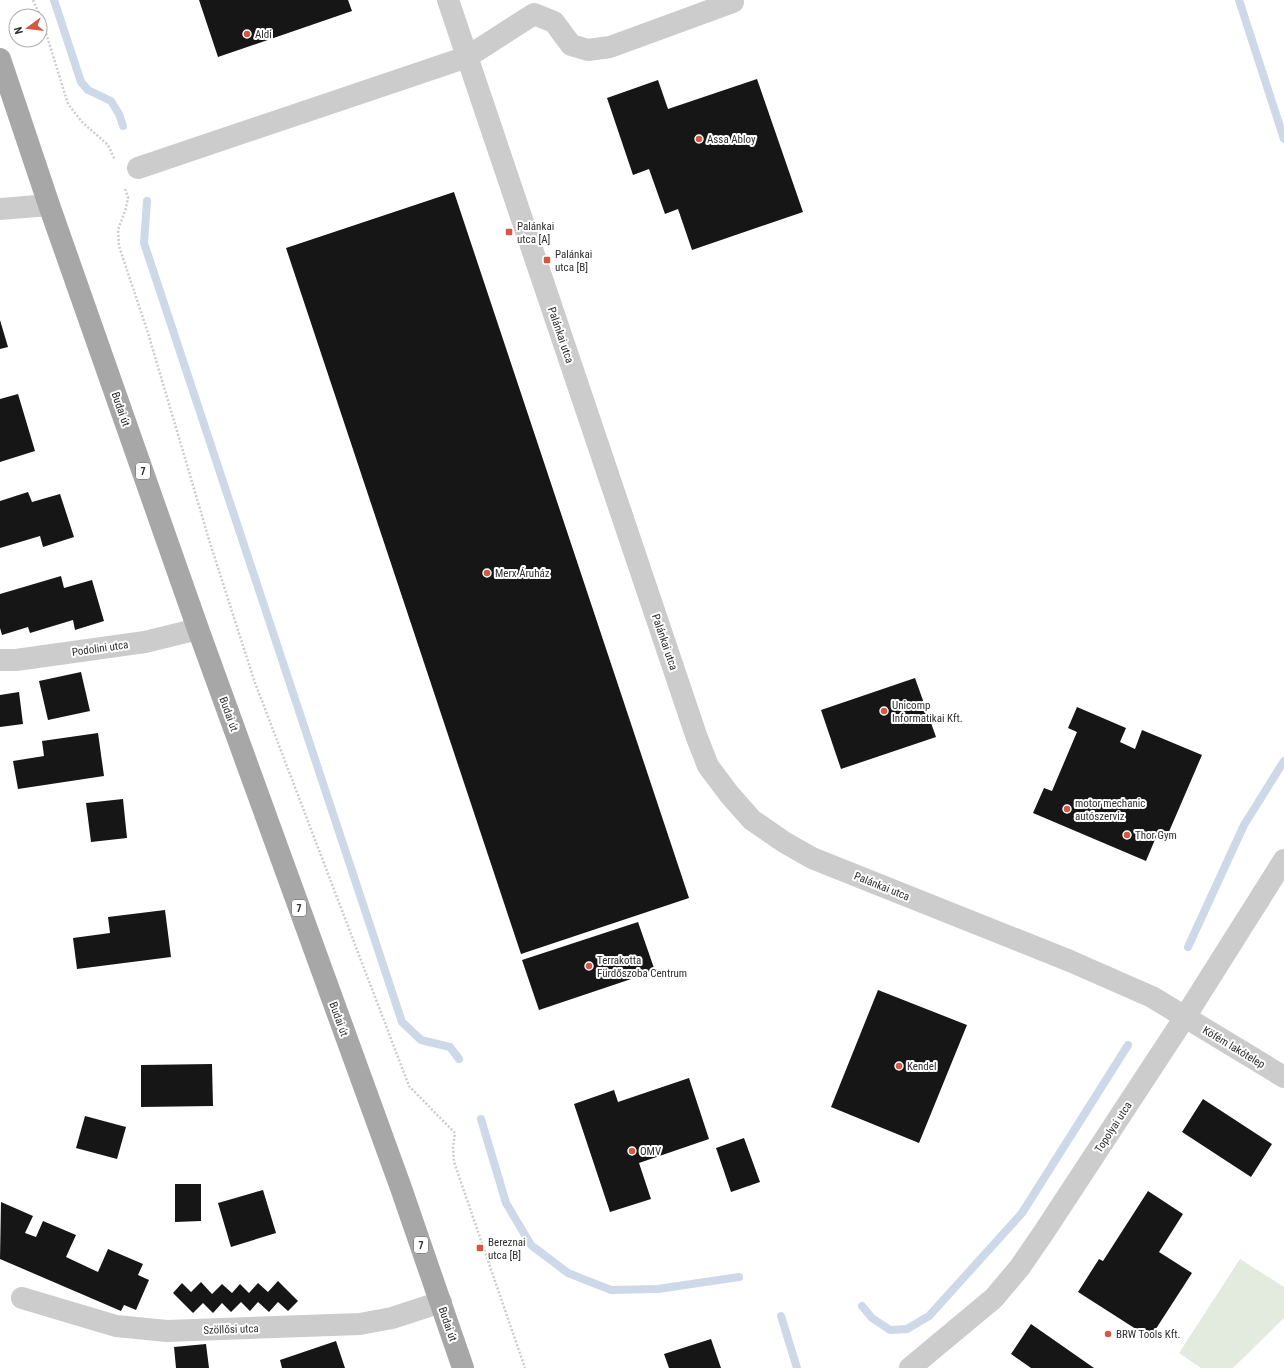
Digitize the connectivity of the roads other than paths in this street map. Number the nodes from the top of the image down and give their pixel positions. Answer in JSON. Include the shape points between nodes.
{"nodes":[{"id":1,"x":448,"y":0,"type":"edge"},
{"id":2,"x":733,"y":2,"type":"dead end"},
{"id":3,"x":467,"y":57,"type":"junction"},
{"id":4,"x":0,"y":59,"type":"edge"},
{"id":5,"x":138,"y":168,"type":"dead end"},
{"id":6,"x":49,"y":205,"type":"junction"},
{"id":7,"x":0,"y":209,"type":"edge"},
{"id":8,"x":198,"y":629,"type":"junction"},
{"id":9,"x":0,"y":660,"type":"edge"},
{"id":10,"x":1284,"y":860,"type":"edge"},
{"id":11,"x":1185,"y":1017,"type":"junction"},
{"id":12,"x":1284,"y":1077,"type":"edge"},
{"id":13,"x":22,"y":1298,"type":"dead end"},
{"id":14,"x":440,"y":1302,"type":"junction"},
{"id":15,"x":463,"y":1368,"type":"edge"},
{"id":16,"x":910,"y":1368,"type":"edge"}],
"edges":[{"from":1,"to":3,"type":"street","name":"Palánkai utca"},
{"from":2,"to":3,"type":"street","via":[[610,47],[588,50],[571,45],[554,22],[534,14]]},
{"from":3,"to":5,"type":"street"},
{"from":3,"to":11,"type":"street","name":"Palánkai utca","via":[[708,766],[752,820],[812,858],[1070,961],[1152,997]]},
{"from":4,"to":6,"type":"main road","name":"Budai út","number":"7"},
{"from":6,"to":7,"type":"street"},
{"from":6,"to":8,"type":"main road","name":"Budai út","number":"7"},
{"from":8,"to":9,"type":"street","name":"Podolini utca","via":[[145,642]]},
{"from":8,"to":14,"type":"main road","name":"Budai út","number":"7"},
{"from":10,"to":11,"type":"street","name":"Topolyai utca"},
{"from":11,"to":12,"type":"street","name":"Köfém lakótelep"},
{"from":11,"to":16,"type":"street","name":"Topolyai utca","via":[[1020,1266],[994,1298]]},
{"from":13,"to":14,"type":"street","name":"Szöllősi utca","via":[[116,1326],[167,1331],[360,1324],[392,1318]]},
{"from":14,"to":15,"type":"main road","name":"Budai út","number":"7"}]}
